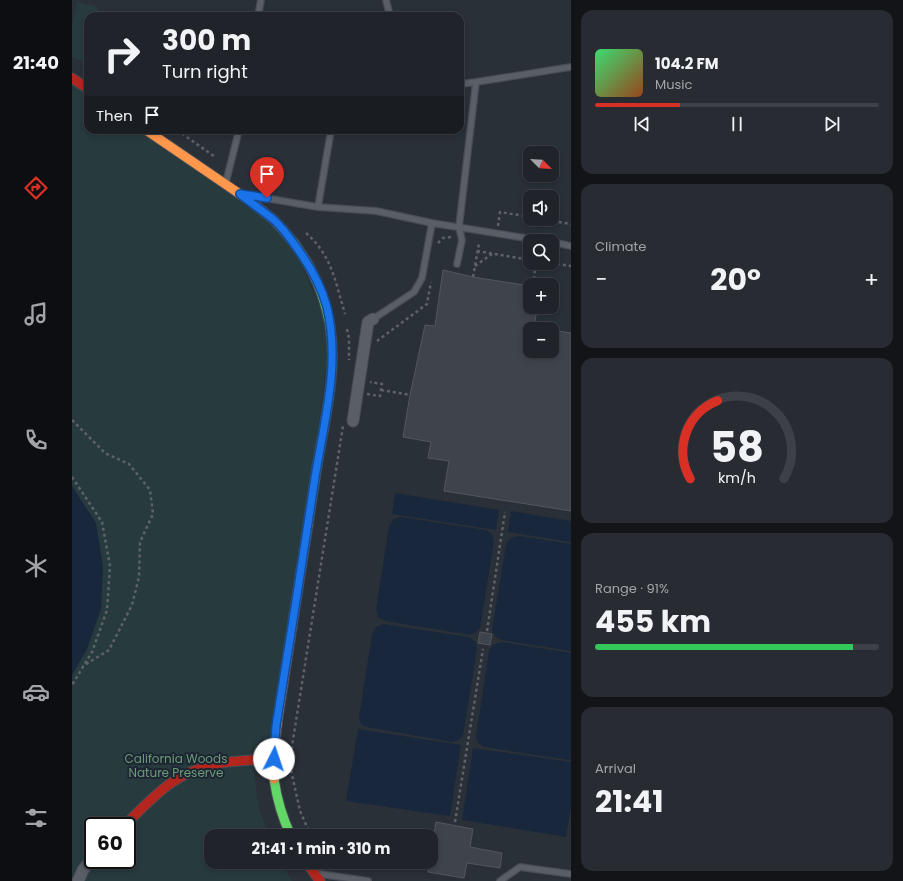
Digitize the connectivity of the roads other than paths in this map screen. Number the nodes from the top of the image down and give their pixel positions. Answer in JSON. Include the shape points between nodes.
{"nodes":[{"id":1,"x":261,"y":0,"type":"edge"},
{"id":2,"x":386,"y":0,"type":"edge"},
{"id":3,"x":259,"y":12,"type":"edge"},
{"id":4,"x":389,"y":12,"type":"edge"},
{"id":5,"x":571,"y":68,"type":"edge"},
{"id":6,"x":72,"y":78,"type":"edge"},
{"id":7,"x":476,"y":82,"type":"junction"},
{"id":8,"x":464,"y":84,"type":"edge"},
{"id":9,"x":84,"y":86,"type":"edge"},
{"id":10,"x":152,"y":134,"type":"edge"},
{"id":11,"x":238,"y":134,"type":"edge"},
{"id":12,"x":331,"y":134,"type":"edge"},
{"id":13,"x":225,"y":184,"type":"junction"},
{"id":14,"x":240,"y":194,"type":"junction"},
{"id":15,"x":318,"y":206,"type":"junction"},
{"id":16,"x":432,"y":223,"type":"junction"},
{"id":17,"x":459,"y":227,"type":"junction"},
{"id":18,"x":523,"y":238,"type":"edge"},
{"id":19,"x":559,"y":243,"type":"edge"},
{"id":20,"x":571,"y":246,"type":"edge"},
{"id":21,"x":457,"y":264,"type":"dead end"},
{"id":22,"x":373,"y":319,"type":"joint"},
{"id":23,"x":353,"y":421,"type":"dead end"},
{"id":24,"x":274,"y":759,"type":"junction"},
{"id":25,"x":134,"y":817,"type":"edge"},
{"id":26,"x":288,"y":829,"type":"edge"},
{"id":27,"x":84,"y":869,"type":"edge"},
{"id":28,"x":311,"y":869,"type":"edge"},
{"id":29,"x":314,"y":874,"type":"junction"},
{"id":30,"x":571,"y":874,"type":"edge"},
{"id":31,"x":78,"y":881,"type":"edge"},
{"id":32,"x":320,"y":881,"type":"edge"},
{"id":33,"x":368,"y":881,"type":"edge"},
{"id":34,"x":500,"y":881,"type":"edge"}],
"edges":[{"from":1,"to":3,"type":"lane"},
{"from":2,"to":4,"type":"lane"},
{"from":5,"to":7,"type":"lane"},
{"from":6,"to":9,"type":"main road"},
{"from":7,"to":8,"type":"lane"},
{"from":7,"to":17,"type":"lane"},
{"from":10,"to":13,"type":"main road"},
{"from":11,"to":13,"type":"lane"},
{"from":12,"to":15,"type":"lane"},
{"from":13,"to":14,"type":"main road"},
{"from":14,"to":15,"type":"lane"},
{"from":14,"to":24,"type":"main road","via":[[274,220],[310,266],[327,306],[333,356],[332,381],[276,726]]},
{"from":15,"to":16,"type":"lane","via":[[376,211]]},
{"from":16,"to":17,"type":"lane"},
{"from":16,"to":22,"type":"lane","via":[[422,278],[414,292]]},
{"from":17,"to":18,"type":"lane"},
{"from":17,"to":21,"type":"lane","via":[[462,240]]},
{"from":19,"to":20,"type":"lane"},
{"from":22,"to":23,"type":"street","via":[[368,322]]},
{"from":24,"to":25,"type":"main road","via":[[233,760],[189,772],[172,782]]},
{"from":24,"to":26,"type":"main road","via":[[276,797]]},
{"from":27,"to":31,"type":"street"},
{"from":28,"to":29,"type":"main road"},
{"from":29,"to":32,"type":"main road"},
{"from":29,"to":33,"type":"lane"},
{"from":30,"to":34,"type":"lane","via":[[520,867]]}]}
